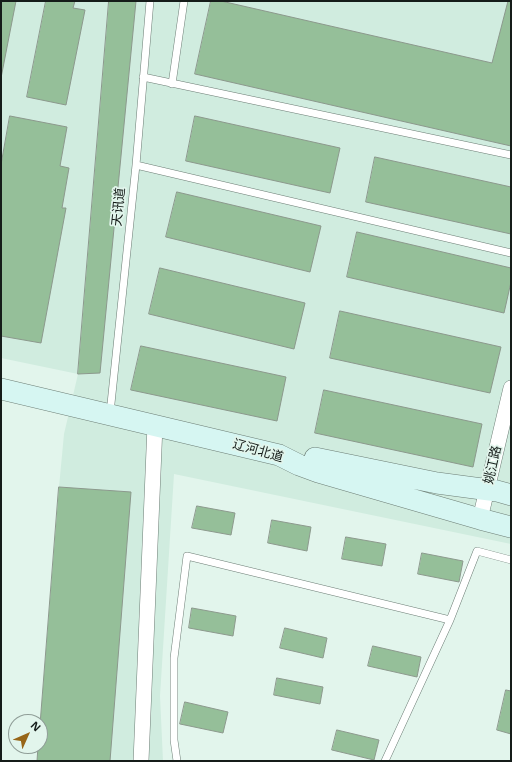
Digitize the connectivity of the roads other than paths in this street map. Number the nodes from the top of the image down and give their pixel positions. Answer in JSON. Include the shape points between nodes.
{"nodes":[{"id":1,"x":150,"y":1,"type":"edge"},
{"id":2,"x":184,"y":1,"type":"edge"},
{"id":3,"x":143,"y":77,"type":"junction"},
{"id":4,"x":172,"y":84,"type":"junction"},
{"id":5,"x":511,"y":155,"type":"edge"},
{"id":6,"x":136,"y":165,"type":"junction"},
{"id":7,"x":511,"y":253,"type":"edge"},
{"id":8,"x":1,"y":384,"type":"edge"},
{"id":9,"x":511,"y":388,"type":"edge"},
{"id":10,"x":1,"y":390,"type":"edge"},
{"id":11,"x":110,"y":412,"type":"junction"},
{"id":12,"x":511,"y":423,"type":"edge"},
{"id":13,"x":155,"y":425,"type":"junction"},
{"id":14,"x":498,"y":492,"type":"edge"},
{"id":15,"x":480,"y":519,"type":"junction"},
{"id":16,"x":511,"y":527,"type":"edge"},
{"id":17,"x":511,"y":560,"type":"edge"},
{"id":18,"x":450,"y":620,"type":"junction"},
{"id":19,"x":141,"y":761,"type":"edge"},
{"id":20,"x":177,"y":761,"type":"edge"},
{"id":21,"x":385,"y":761,"type":"edge"}],
"edges":[{"from":1,"to":3,"type":"lane","name":"天讯道"},
{"from":2,"to":4,"type":"lane"},
{"from":3,"to":4,"type":"lane"},
{"from":3,"to":6,"type":"lane","name":"天讯道"},
{"from":4,"to":5,"type":"lane"},
{"from":6,"to":7,"type":"lane"},
{"from":6,"to":11,"type":"lane","name":"天讯道"},
{"from":8,"to":11,"type":"street","name":"辽河北道"},
{"from":9,"to":14,"type":"street","name":"姚江路"},
{"from":10,"to":11,"type":"street","name":"辽河北道"},
{"from":11,"to":13,"type":"street","name":"辽河北道"},
{"from":11,"to":14,"type":"street","name":"辽河北道","via":[[437,483]]},
{"from":12,"to":14,"type":"street","name":"姚江路"},
{"from":13,"to":15,"type":"street","name":"辽河北道","via":[[280,455],[318,472]]},
{"from":13,"to":19,"type":"street"},
{"from":14,"to":15,"type":"street","name":"姚江路"},
{"from":15,"to":16,"type":"street","name":"辽河北道"},
{"from":17,"to":18,"type":"lane","via":[[477,551]]},
{"from":18,"to":20,"type":"lane","via":[[187,556],[174,658],[174,740]]},
{"from":18,"to":21,"type":"lane"}]}
